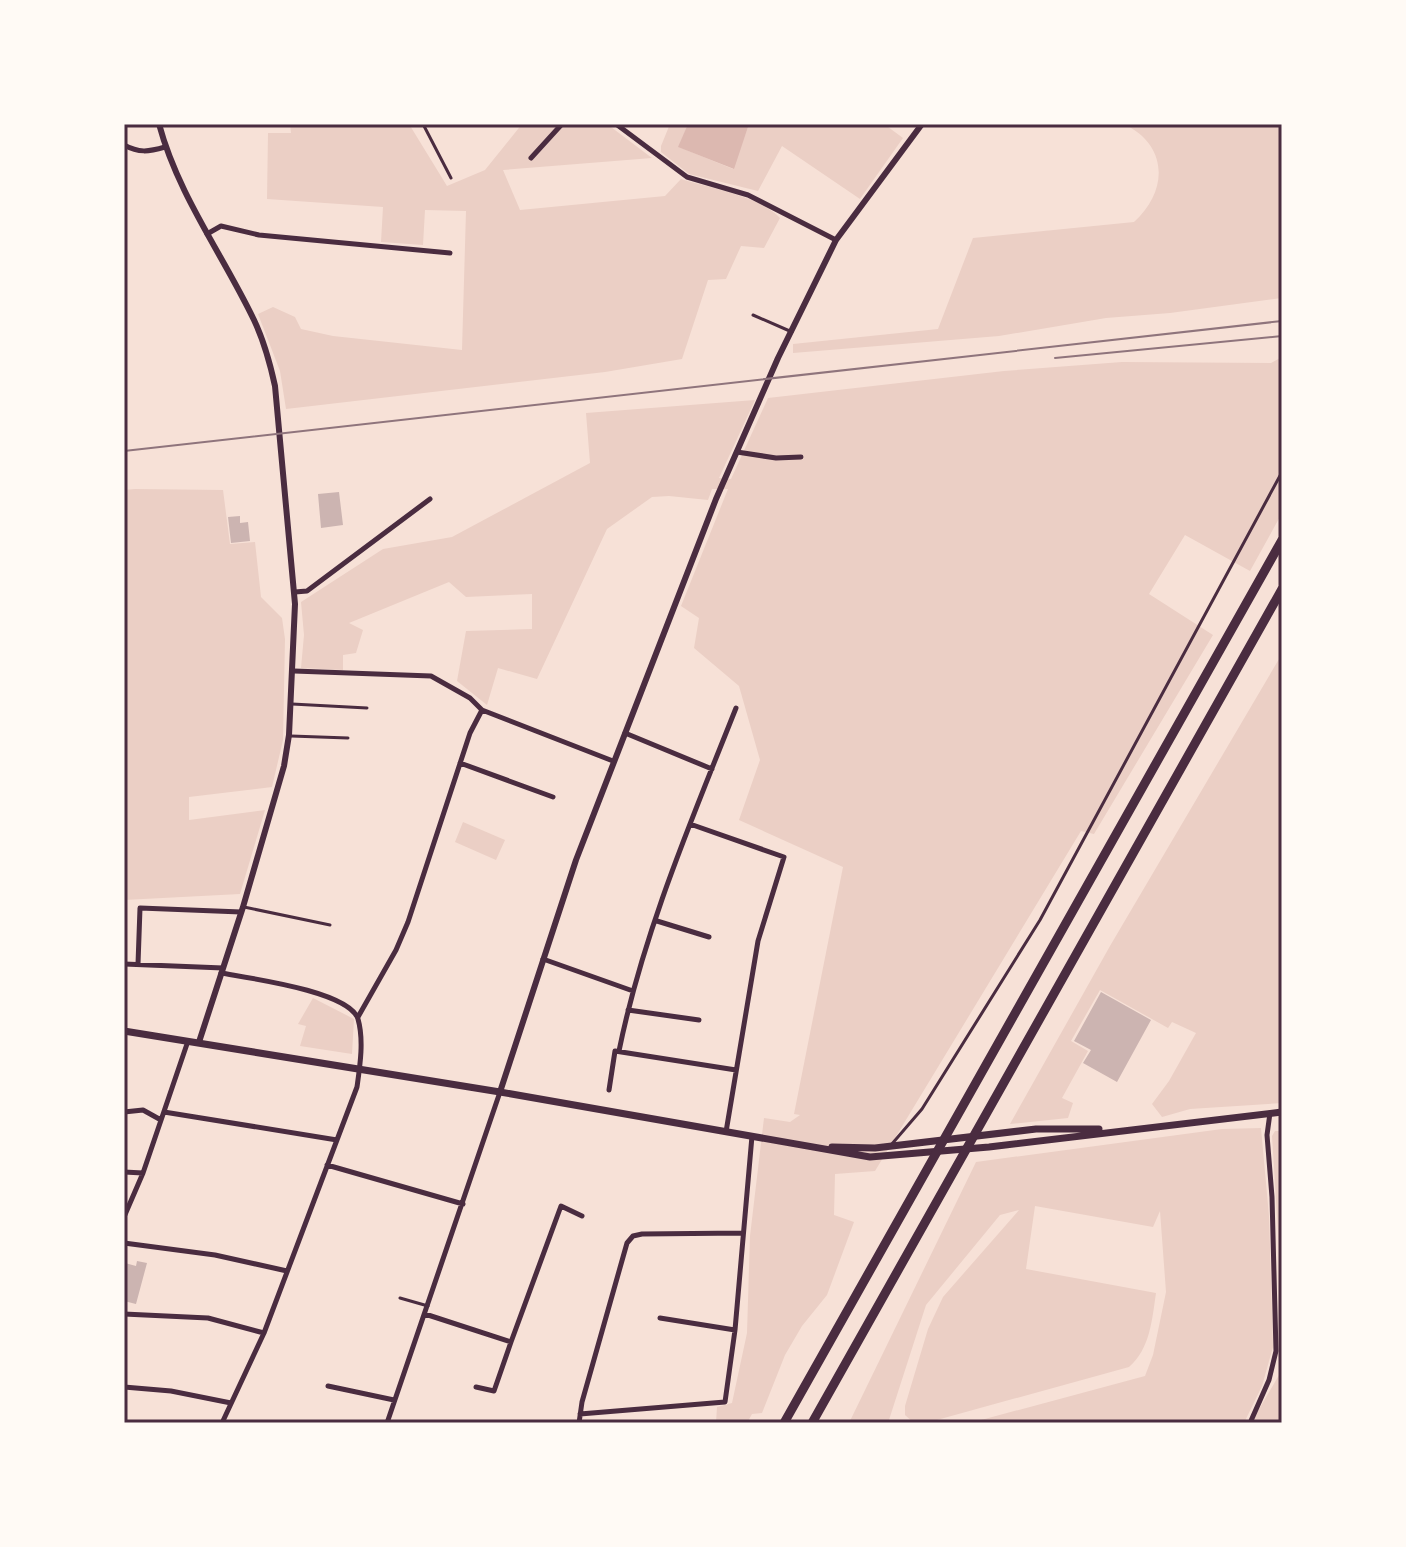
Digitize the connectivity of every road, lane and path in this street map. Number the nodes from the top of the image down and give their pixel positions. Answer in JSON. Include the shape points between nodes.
{"nodes":[{"id":1,"x":159,"y":124,"type":"edge"},
{"id":2,"x":423,"y":124,"type":"edge"},
{"id":3,"x":562,"y":124,"type":"edge"},
{"id":4,"x":616,"y":124,"type":"edge"},
{"id":5,"x":922,"y":124,"type":"edge"},
{"id":6,"x":124,"y":145,"type":"edge"},
{"id":7,"x":165,"y":147,"type":"junction"},
{"id":8,"x":531,"y":158,"type":"dead end"},
{"id":9,"x":451,"y":178,"type":"dead end"},
{"id":10,"x":207,"y":234,"type":"junction"},
{"id":11,"x":836,"y":240,"type":"junction"},
{"id":12,"x":450,"y":253,"type":"dead end"},
{"id":13,"x":753,"y":315,"type":"dead end"},
{"id":14,"x":792,"y":332,"type":"junction"},
{"id":15,"x":737,"y":452,"type":"junction"},
{"id":16,"x":801,"y":457,"type":"dead end"},
{"id":17,"x":1282,"y":472,"type":"edge"},
{"id":18,"x":430,"y":499,"type":"dead end"},
{"id":19,"x":1282,"y":540,"type":"edge"},
{"id":20,"x":1282,"y":589,"type":"edge"},
{"id":21,"x":295,"y":592,"type":"junction"},
{"id":22,"x":294,"y":671,"type":"junction"},
{"id":23,"x":292,"y":704,"type":"junction"},
{"id":24,"x":367,"y":708,"type":"dead end"},
{"id":25,"x":736,"y":708,"type":"dead end"},
{"id":26,"x":482,"y":710,"type":"junction"},
{"id":27,"x":625,"y":733,"type":"junction"},
{"id":28,"x":289,"y":735,"type":"junction"},
{"id":29,"x":348,"y":738,"type":"dead end"},
{"id":30,"x":613,"y":761,"type":"junction"},
{"id":31,"x":460,"y":763,"type":"junction"},
{"id":32,"x":712,"y":769,"type":"junction"},
{"id":33,"x":553,"y":797,"type":"dead end"},
{"id":34,"x":690,"y":824,"type":"junction"},
{"id":35,"x":242,"y":910,"type":"junction"},
{"id":36,"x":657,"y":921,"type":"junction"},
{"id":37,"x":330,"y":925,"type":"dead end"},
{"id":38,"x":709,"y":937,"type":"dead end"},
{"id":39,"x":543,"y":959,"type":"junction"},
{"id":40,"x":124,"y":964,"type":"edge"},
{"id":41,"x":138,"y":964,"type":"junction"},
{"id":42,"x":222,"y":970,"type":"junction"},
{"id":43,"x":633,"y":991,"type":"junction"},
{"id":44,"x":628,"y":1010,"type":"junction"},
{"id":45,"x":358,"y":1017,"type":"junction"},
{"id":46,"x":699,"y":1020,"type":"dead end"},
{"id":47,"x":124,"y":1031,"type":"edge"},
{"id":48,"x":188,"y":1041,"type":"junction"},
{"id":49,"x":199,"y":1042,"type":"junction"},
{"id":50,"x":617,"y":1051,"type":"junction"},
{"id":51,"x":359,"y":1069,"type":"junction"},
{"id":52,"x":736,"y":1070,"type":"junction"},
{"id":53,"x":609,"y":1090,"type":"dead end"},
{"id":54,"x":500,"y":1092,"type":"junction"},
{"id":55,"x":124,"y":1112,"type":"edge"},
{"id":56,"x":164,"y":1112,"type":"junction"},
{"id":57,"x":1282,"y":1112,"type":"edge"},
{"id":58,"x":1270,"y":1113,"type":"junction"},
{"id":59,"x":161,"y":1120,"type":"junction"},
{"id":60,"x":1133,"y":1129,"type":"junction"},
{"id":61,"x":726,"y":1132,"type":"junction"},
{"id":62,"x":752,"y":1136,"type":"junction"},
{"id":63,"x":337,"y":1140,"type":"junction"},
{"id":64,"x":890,"y":1146,"type":"junction"},
{"id":65,"x":830,"y":1149,"type":"junction"},
{"id":66,"x":327,"y":1165,"type":"junction"},
{"id":67,"x":124,"y":1172,"type":"edge"},
{"id":68,"x":143,"y":1173,"type":"junction"},
{"id":69,"x":463,"y":1204,"type":"junction"},
{"id":70,"x":582,"y":1216,"type":"dead end"},
{"id":71,"x":124,"y":1217,"type":"edge"},
{"id":72,"x":743,"y":1233,"type":"junction"},
{"id":73,"x":124,"y":1243,"type":"edge"},
{"id":74,"x":287,"y":1271,"type":"junction"},
{"id":75,"x":400,"y":1298,"type":"dead end"},
{"id":76,"x":428,"y":1306,"type":"junction"},
{"id":77,"x":124,"y":1314,"type":"edge"},
{"id":78,"x":425,"y":1314,"type":"junction"},
{"id":79,"x":660,"y":1318,"type":"dead end"},
{"id":80,"x":735,"y":1330,"type":"junction"},
{"id":81,"x":264,"y":1333,"type":"junction"},
{"id":82,"x":511,"y":1342,"type":"junction"},
{"id":83,"x":328,"y":1386,"type":"dead end"},
{"id":84,"x":124,"y":1387,"type":"edge"},
{"id":85,"x":476,"y":1387,"type":"dead end"},
{"id":86,"x":394,"y":1400,"type":"junction"},
{"id":87,"x":231,"y":1403,"type":"junction"},
{"id":88,"x":580,"y":1414,"type":"junction"},
{"id":89,"x":222,"y":1423,"type":"edge"},
{"id":90,"x":387,"y":1423,"type":"edge"},
{"id":91,"x":579,"y":1423,"type":"edge"},
{"id":92,"x":784,"y":1423,"type":"edge"},
{"id":93,"x":812,"y":1423,"type":"edge"},
{"id":94,"x":1250,"y":1423,"type":"edge"}],
"edges":[{"from":1,"to":7,"type":"street"},
{"from":2,"to":9,"type":"lane"},
{"from":3,"to":8,"type":"street"},
{"from":4,"to":11,"type":"street","via":[[687,177],[748,195]]},
{"from":5,"to":11,"type":"street"},
{"from":6,"to":7,"type":"street","via":[[146,152]]},
{"from":7,"to":10,"type":"street"},
{"from":10,"to":12,"type":"street","via":[[221,226],[259,235]]},
{"from":10,"to":21,"type":"street","via":[[267,352],[275,386]]},
{"from":11,"to":14,"type":"street"},
{"from":13,"to":14,"type":"lane"},
{"from":14,"to":15,"type":"street"},
{"from":15,"to":16,"type":"street"},
{"from":15,"to":27,"type":"street"},
{"from":17,"to":64,"type":"lane","via":[[1040,920],[922,1109]]},
{"from":18,"to":21,"type":"street","via":[[307,591]]},
{"from":19,"to":92,"type":"highway"},
{"from":20,"to":93,"type":"highway"},
{"from":21,"to":22,"type":"street"},
{"from":22,"to":23,"type":"street"},
{"from":22,"to":26,"type":"street","via":[[431,676]]},
{"from":23,"to":24,"type":"lane"},
{"from":23,"to":28,"type":"street"},
{"from":25,"to":32,"type":"street"},
{"from":26,"to":30,"type":"street"},
{"from":26,"to":31,"type":"street"},
{"from":27,"to":30,"type":"street"},
{"from":27,"to":32,"type":"street"},
{"from":28,"to":29,"type":"lane"},
{"from":28,"to":35,"type":"street"},
{"from":30,"to":39,"type":"street"},
{"from":31,"to":33,"type":"street"},
{"from":31,"to":45,"type":"street","via":[[408,922]]},
{"from":32,"to":34,"type":"street"},
{"from":34,"to":36,"type":"street"},
{"from":34,"to":52,"type":"street","via":[[784,857],[758,941]]},
{"from":35,"to":37,"type":"lane"},
{"from":35,"to":41,"type":"street","via":[[140,908]]},
{"from":35,"to":42,"type":"street"},
{"from":36,"to":38,"type":"street"},
{"from":36,"to":43,"type":"street"},
{"from":39,"to":43,"type":"street"},
{"from":39,"to":54,"type":"street"},
{"from":40,"to":41,"type":"street"},
{"from":41,"to":42,"type":"street"},
{"from":42,"to":45,"type":"street","via":[[314,991]]},
{"from":42,"to":49,"type":"street"},
{"from":43,"to":44,"type":"street"},
{"from":44,"to":46,"type":"street"},
{"from":44,"to":50,"type":"street"},
{"from":45,"to":51,"type":"street"},
{"from":47,"to":48,"type":"main road"},
{"from":48,"to":49,"type":"main road"},
{"from":48,"to":56,"type":"street"},
{"from":49,"to":51,"type":"main road"},
{"from":50,"to":52,"type":"street"},
{"from":50,"to":53,"type":"street"},
{"from":51,"to":54,"type":"main road"},
{"from":51,"to":63,"type":"street"},
{"from":52,"to":61,"type":"street"},
{"from":54,"to":61,"type":"main road"},
{"from":54,"to":69,"type":"street"},
{"from":55,"to":59,"type":"street","via":[[143,1110]]},
{"from":56,"to":59,"type":"street"},
{"from":56,"to":63,"type":"street"},
{"from":57,"to":58,"type":"main road"},
{"from":58,"to":60,"type":"main road"},
{"from":58,"to":94,"type":"street","via":[[1276,1351]]},
{"from":59,"to":68,"type":"street"},
{"from":60,"to":64,"type":"main road","via":[[1036,1129]]},
{"from":60,"to":65,"type":"main road","via":[[916,1154],[870,1157]]},
{"from":61,"to":62,"type":"main road"},
{"from":62,"to":65,"type":"main road"},
{"from":62,"to":72,"type":"street"},
{"from":63,"to":66,"type":"street"},
{"from":64,"to":65,"type":"main road"},
{"from":66,"to":69,"type":"street"},
{"from":66,"to":74,"type":"street"},
{"from":67,"to":68,"type":"street"},
{"from":68,"to":71,"type":"street"},
{"from":69,"to":76,"type":"street"},
{"from":70,"to":82,"type":"street","via":[[561,1206]]},
{"from":72,"to":80,"type":"street"},
{"from":72,"to":88,"type":"street","via":[[633,1236]]},
{"from":73,"to":74,"type":"street"},
{"from":74,"to":81,"type":"street"},
{"from":75,"to":76,"type":"lane"},
{"from":76,"to":78,"type":"street"},
{"from":77,"to":81,"type":"street","via":[[208,1318]]},
{"from":78,"to":82,"type":"street"},
{"from":78,"to":86,"type":"street"},
{"from":79,"to":80,"type":"street"},
{"from":80,"to":88,"type":"street","via":[[725,1402]]},
{"from":81,"to":87,"type":"street"},
{"from":82,"to":85,"type":"street","via":[[494,1391]]},
{"from":83,"to":86,"type":"street"},
{"from":84,"to":87,"type":"street"},
{"from":86,"to":90,"type":"street"},
{"from":87,"to":89,"type":"street"},
{"from":88,"to":91,"type":"street"}]}
